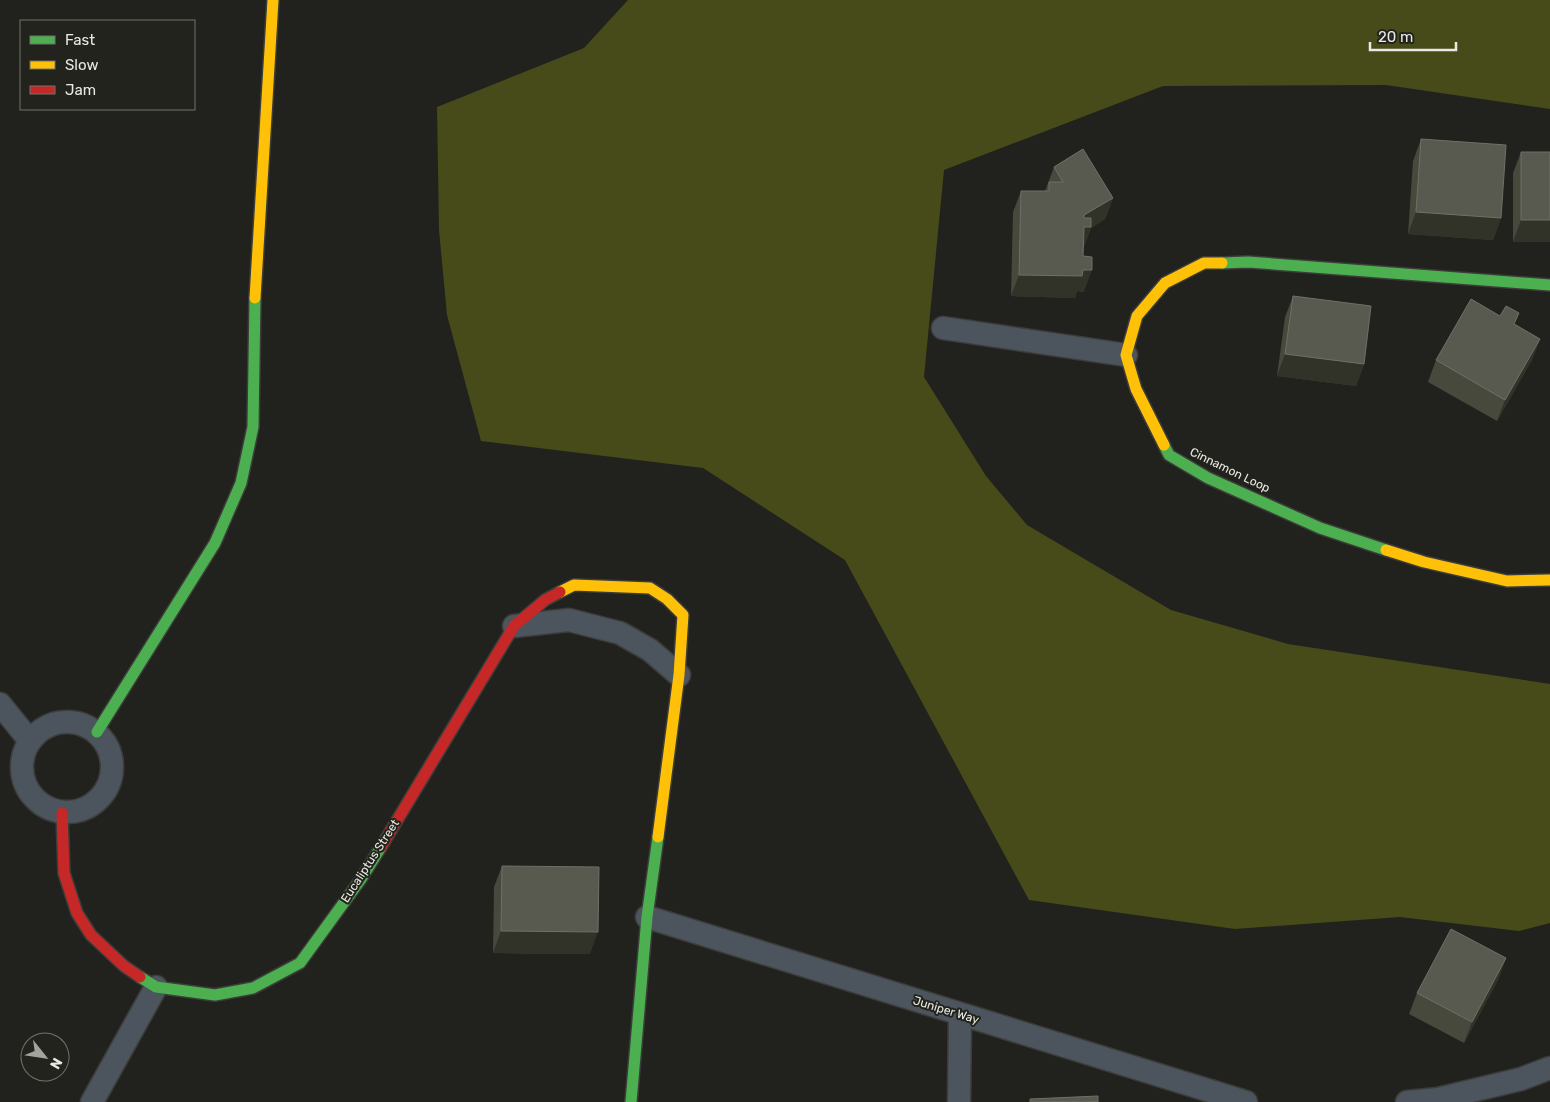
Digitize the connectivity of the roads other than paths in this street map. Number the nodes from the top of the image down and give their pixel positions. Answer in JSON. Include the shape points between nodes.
{"nodes":[{"id":1,"x":273,"y":0,"type":"edge"},
{"id":2,"x":1550,"y":285,"type":"edge"},
{"id":3,"x":943,"y":328,"type":"dead end"},
{"id":4,"x":1126,"y":355,"type":"junction"},
{"id":5,"x":1550,"y":580,"type":"edge"},
{"id":6,"x":514,"y":626,"type":"junction"},
{"id":7,"x":679,"y":675,"type":"junction"},
{"id":8,"x":0,"y":704,"type":"edge"},
{"id":9,"x":96,"y":732,"type":"junction"},
{"id":10,"x":30,"y":741,"type":"junction"},
{"id":11,"x":62,"y":813,"type":"junction"},
{"id":12,"x":647,"y":917,"type":"junction"},
{"id":13,"x":156,"y":987,"type":"junction"},
{"id":14,"x":960,"y":1015,"type":"junction"},
{"id":15,"x":1550,"y":1068,"type":"edge"},
{"id":16,"x":92,"y":1102,"type":"edge"},
{"id":17,"x":631,"y":1102,"type":"edge"},
{"id":18,"x":959,"y":1102,"type":"edge"},
{"id":19,"x":1246,"y":1102,"type":"edge"},
{"id":20,"x":1407,"y":1102,"type":"edge"}],
"edges":[{"from":1,"to":9,"type":"street","via":[[254,321],[253,427],[241,483],[215,543]]},
{"from":2,"to":4,"type":"street","via":[[1248,262],[1204,263],[1165,284],[1137,316]]},
{"from":3,"to":4,"type":"street"},
{"from":4,"to":5,"type":"street","name":"Cinnamon Loop","via":[[1136,389],[1169,455],[1208,478],[1320,528],[1424,562],[1507,581]]},
{"from":6,"to":7,"type":"street","via":[[569,620],[620,633],[650,650]]},
{"from":6,"to":7,"type":"street","name":"Eucaliptus Street","via":[[545,600],[574,585],[650,588],[684,615]]},
{"from":6,"to":13,"type":"street","name":"Eucaliptus Street","via":[[361,878],[300,963],[253,988],[215,995]]},
{"from":7,"to":12,"type":"street","name":"Eucaliptus Street"},
{"from":8,"to":10,"type":"street"},
{"from":9,"to":10,"type":"street","via":[[74,722],[49,725]]},
{"from":9,"to":11,"type":"street","via":[[110,752],[112,776],[101,798],[83,810]]},
{"from":10,"to":11,"type":"street","via":[[21,765],[26,790],[41,806]]},
{"from":11,"to":13,"type":"street","via":[[64,874],[77,913],[91,935],[124,966]]},
{"from":12,"to":14,"type":"street","name":"Juniper Way"},
{"from":12,"to":17,"type":"street","name":"Eucaliptus Street"},
{"from":13,"to":16,"type":"street"},
{"from":14,"to":18,"type":"street"},
{"from":14,"to":19,"type":"street","name":"Juniper Way"},
{"from":15,"to":20,"type":"street","via":[[1521,1079],[1438,1100]]}]}
